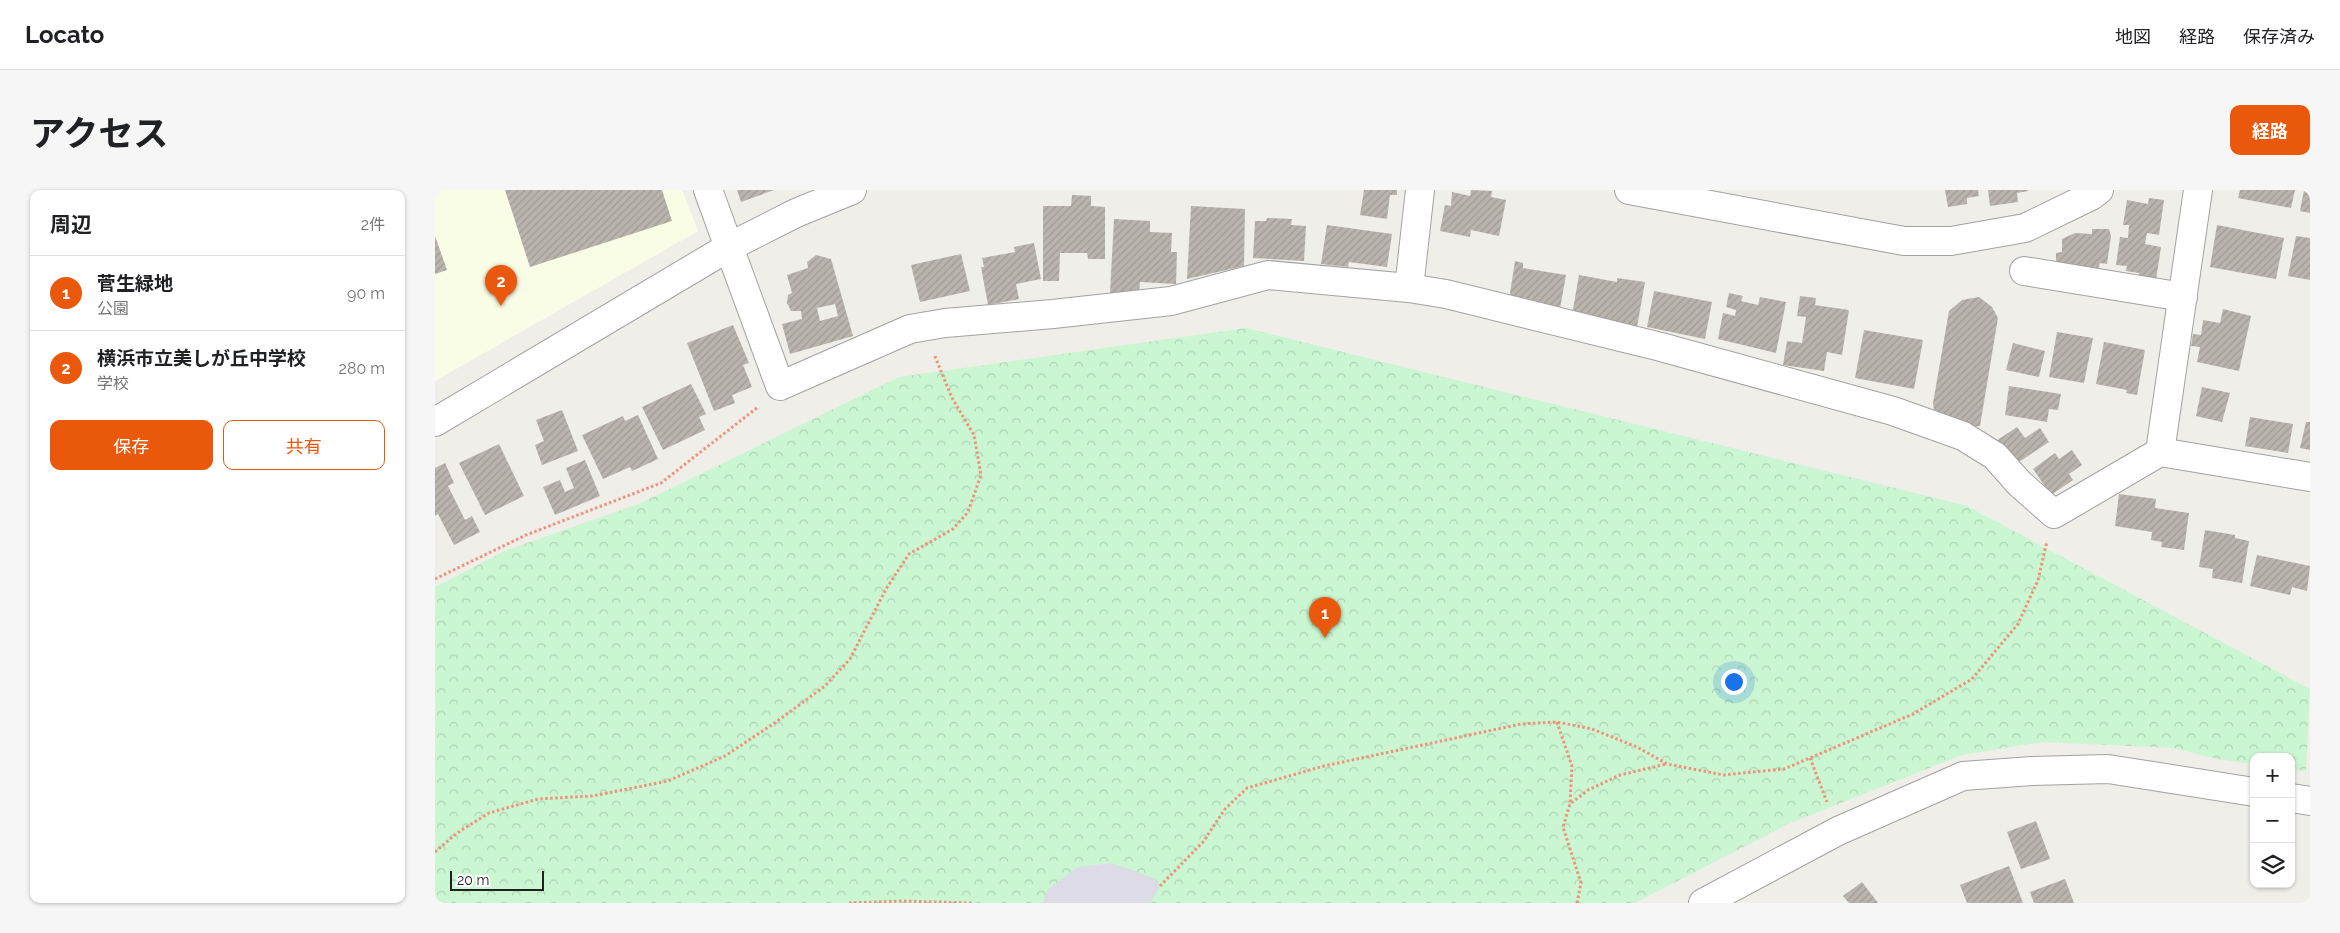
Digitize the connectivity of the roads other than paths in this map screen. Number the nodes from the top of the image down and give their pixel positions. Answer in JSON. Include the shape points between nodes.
{"nodes":[{"id":1,"x":708,"y":190,"type":"edge"},
{"id":2,"x":852,"y":190,"type":"edge"},
{"id":3,"x":1419,"y":190,"type":"edge"},
{"id":4,"x":1629,"y":190,"type":"edge"},
{"id":5,"x":2099,"y":190,"type":"edge"},
{"id":6,"x":2198,"y":190,"type":"edge"},
{"id":7,"x":1753,"y":201,"type":"edge"},
{"id":8,"x":729,"y":247,"type":"junction"},
{"id":9,"x":2024,"y":272,"type":"dead end"},
{"id":10,"x":1409,"y":288,"type":"junction"},
{"id":11,"x":2183,"y":297,"type":"junction"},
{"id":12,"x":435,"y":422,"type":"edge"},
{"id":13,"x":2160,"y":452,"type":"junction"},
{"id":14,"x":2310,"y":476,"type":"edge"},
{"id":15,"x":2250,"y":791,"type":"edge"},
{"id":16,"x":2295,"y":799,"type":"edge"},
{"id":17,"x":2310,"y":801,"type":"edge"},
{"id":18,"x":1703,"y":903,"type":"edge"}],
"edges":[{"from":1,"to":8,"type":"street"},
{"from":2,"to":8,"type":"street","via":[[796,213]]},
{"from":3,"to":10,"type":"street"},
{"from":4,"to":7,"type":"street"},
{"from":5,"to":7,"type":"street","via":[[2025,228],[1951,241],[1904,241]]},
{"from":6,"to":11,"type":"street"},
{"from":8,"to":10,"type":"street","via":[[780,386],[910,329],[929,326],[1171,301],[1268,275]]},
{"from":8,"to":12,"type":"street"},
{"from":9,"to":11,"type":"street"},
{"from":10,"to":13,"type":"street","via":[[1446,294],[1661,347],[1893,411],[1963,436],[1995,456],[2054,514]]},
{"from":11,"to":13,"type":"street"},
{"from":13,"to":14,"type":"street"},
{"from":15,"to":18,"type":"street","via":[[2108,769],[1963,776],[1838,831]]},
{"from":16,"to":17,"type":"street"}]}
